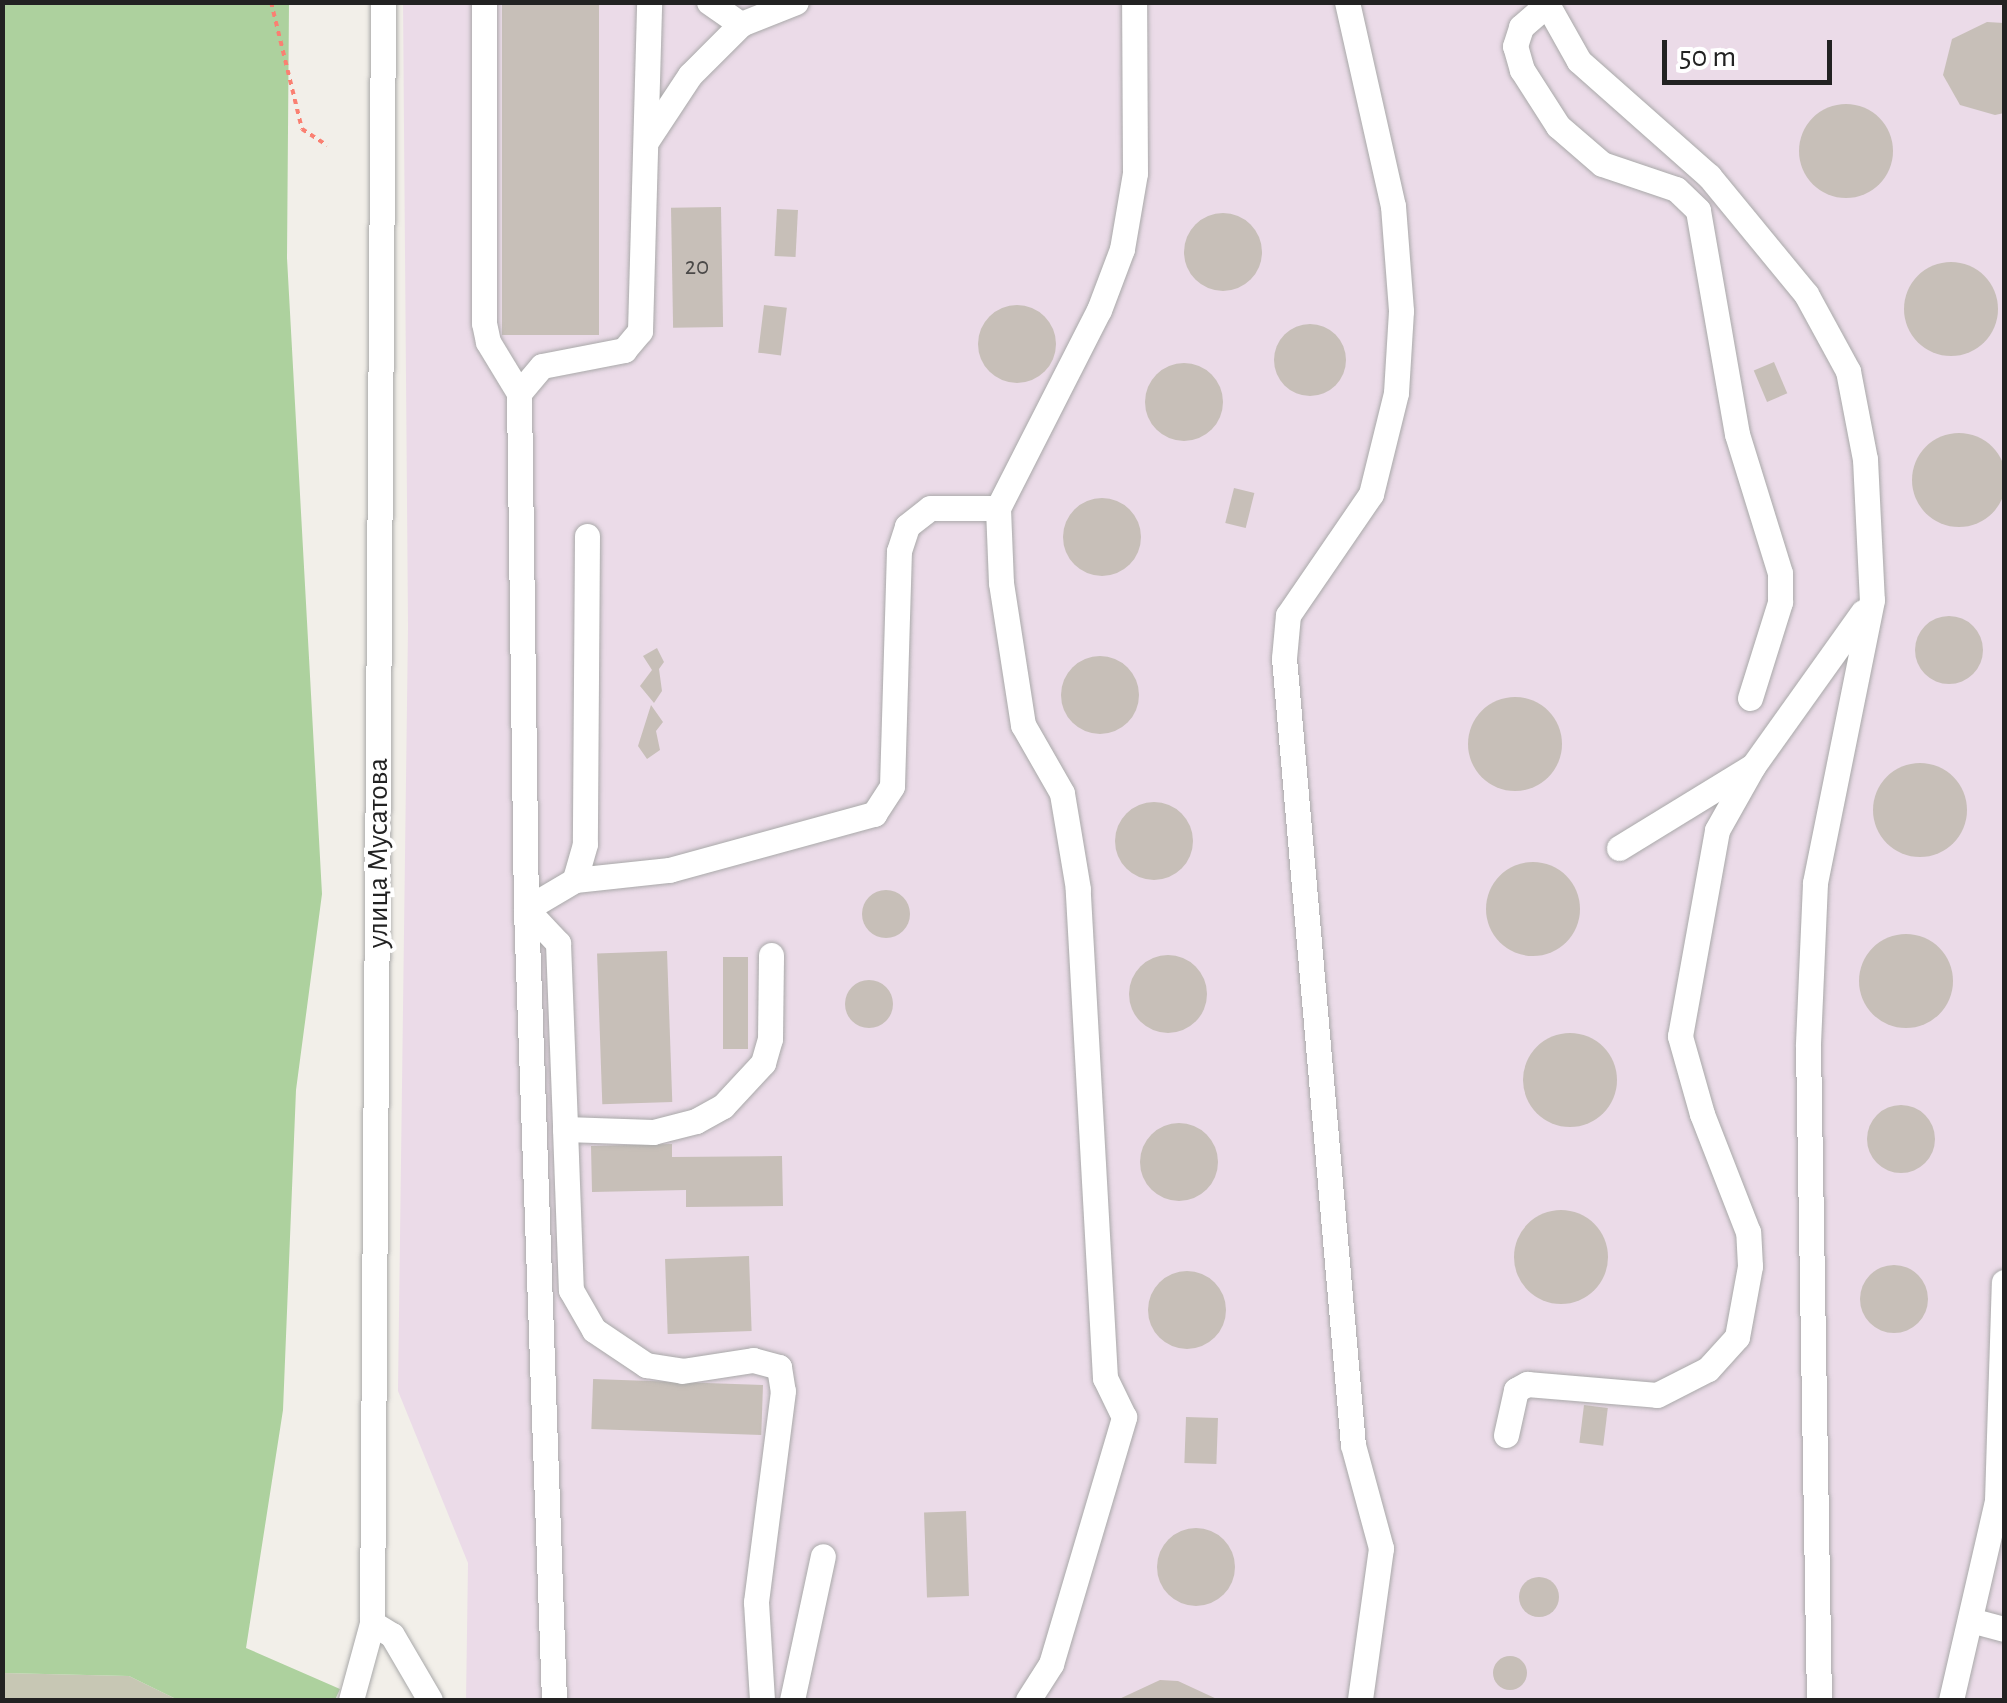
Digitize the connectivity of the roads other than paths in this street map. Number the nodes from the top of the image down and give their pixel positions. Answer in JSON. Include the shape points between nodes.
{"nodes":[{"id":1,"x":384,"y":2,"type":"edge"},
{"id":2,"x":484,"y":2,"type":"edge"},
{"id":3,"x":649,"y":2,"type":"edge"},
{"id":4,"x":709,"y":2,"type":"edge"},
{"id":5,"x":796,"y":2,"type":"edge"},
{"id":6,"x":1134,"y":2,"type":"edge"},
{"id":7,"x":1347,"y":2,"type":"edge"},
{"id":8,"x":1549,"y":3,"type":"edge"},
{"id":9,"x":741,"y":24,"type":"junction"},
{"id":10,"x":646,"y":140,"type":"junction"},
{"id":11,"x":518,"y":393,"type":"junction"},
{"id":12,"x":998,"y":508,"type":"junction"},
{"id":13,"x":587,"y":536,"type":"dead end"},
{"id":14,"x":1872,"y":600,"type":"junction"},
{"id":15,"x":1750,"y":698,"type":"dead end"},
{"id":16,"x":1752,"y":766,"type":"junction"},
{"id":17,"x":1619,"y":848,"type":"dead end"},
{"id":18,"x":575,"y":880,"type":"junction"},
{"id":19,"x":526,"y":909,"type":"junction"},
{"id":20,"x":771,"y":956,"type":"dead end"},
{"id":21,"x":565,"y":1129,"type":"junction"},
{"id":22,"x":2004,"y":1282,"type":"edge"},
{"id":23,"x":1506,"y":1435,"type":"dead end"},
{"id":24,"x":822,"y":1556,"type":"dead end"},
{"id":25,"x":1974,"y":1621,"type":"junction"},
{"id":26,"x":372,"y":1622,"type":"junction"},
{"id":27,"x":2004,"y":1629,"type":"edge"},
{"id":28,"x":350,"y":1700,"type":"edge"},
{"id":29,"x":430,"y":1700,"type":"edge"},
{"id":30,"x":554,"y":1700,"type":"edge"},
{"id":31,"x":762,"y":1700,"type":"edge"},
{"id":32,"x":792,"y":1700,"type":"edge"},
{"id":33,"x":1028,"y":1700,"type":"edge"},
{"id":34,"x":1360,"y":1700,"type":"edge"},
{"id":35,"x":1819,"y":1700,"type":"edge"},
{"id":36,"x":1951,"y":1700,"type":"edge"}],
"edges":[{"from":1,"to":26,"type":"street","name":"улица Мусатова"},
{"from":2,"to":11,"type":"street","via":[[484,323]]},
{"from":3,"to":10,"type":"street"},
{"from":4,"to":9,"type":"street","via":[[720,16]]},
{"from":5,"to":9,"type":"street"},
{"from":6,"to":12,"type":"street","via":[[1135,173],[1122,250],[1099,310]]},
{"from":7,"to":34,"type":"street","via":[[1392,206],[1402,311],[1396,392],[1371,494],[1288,615],[1284,658],[1354,1445],[1381,1548]]},
{"from":8,"to":14,"type":"street","via":[[1580,61],[1708,176],[1806,294],[1848,372],[1865,459]]},
{"from":8,"to":15,"type":"street","via":[[1521,27],[1516,46],[1522,70],[1558,126],[1602,164],[1676,189],[1698,210],[1737,434],[1780,573],[1780,602]]},
{"from":9,"to":10,"type":"street","via":[[690,75]]},
{"from":10,"to":11,"type":"street","via":[[635,342],[542,366]]},
{"from":11,"to":19,"type":"street"},
{"from":12,"to":18,"type":"street","via":[[930,508],[906,526],[899,551],[892,786],[874,814],[669,870]]},
{"from":12,"to":33,"type":"street","via":[[1001,583],[1022,725],[1062,793],[1078,889],[1105,1378],[1124,1417],[1052,1664]]},
{"from":13,"to":18,"type":"street","via":[[586,844]]},
{"from":14,"to":16,"type":"street"},
{"from":14,"to":35,"type":"street","via":[[1815,883],[1808,1046]]},
{"from":16,"to":17,"type":"street"},
{"from":16,"to":23,"type":"street","via":[[1717,830],[1680,1036],[1748,1232],[1750,1266],[1737,1337],[1708,1369],[1656,1395],[1526,1384],[1516,1390]]},
{"from":18,"to":19,"type":"street"},
{"from":19,"to":21,"type":"street","via":[[558,942]]},
{"from":19,"to":30,"type":"street"},
{"from":20,"to":21,"type":"street","via":[[770,1039],[763,1062],[722,1106],[653,1132]]},
{"from":21,"to":31,"type":"street","via":[[571,1290],[594,1330],[646,1366],[682,1371],[753,1360],[779,1367],[783,1391],[756,1602]]},
{"from":22,"to":25,"type":"street","via":[[1997,1500]]},
{"from":24,"to":32,"type":"street"},
{"from":25,"to":27,"type":"street"},
{"from":25,"to":36,"type":"street"},
{"from":26,"to":28,"type":"street","name":"улица Мусатова"},
{"from":26,"to":29,"type":"street","via":[[392,1635]]}]}
